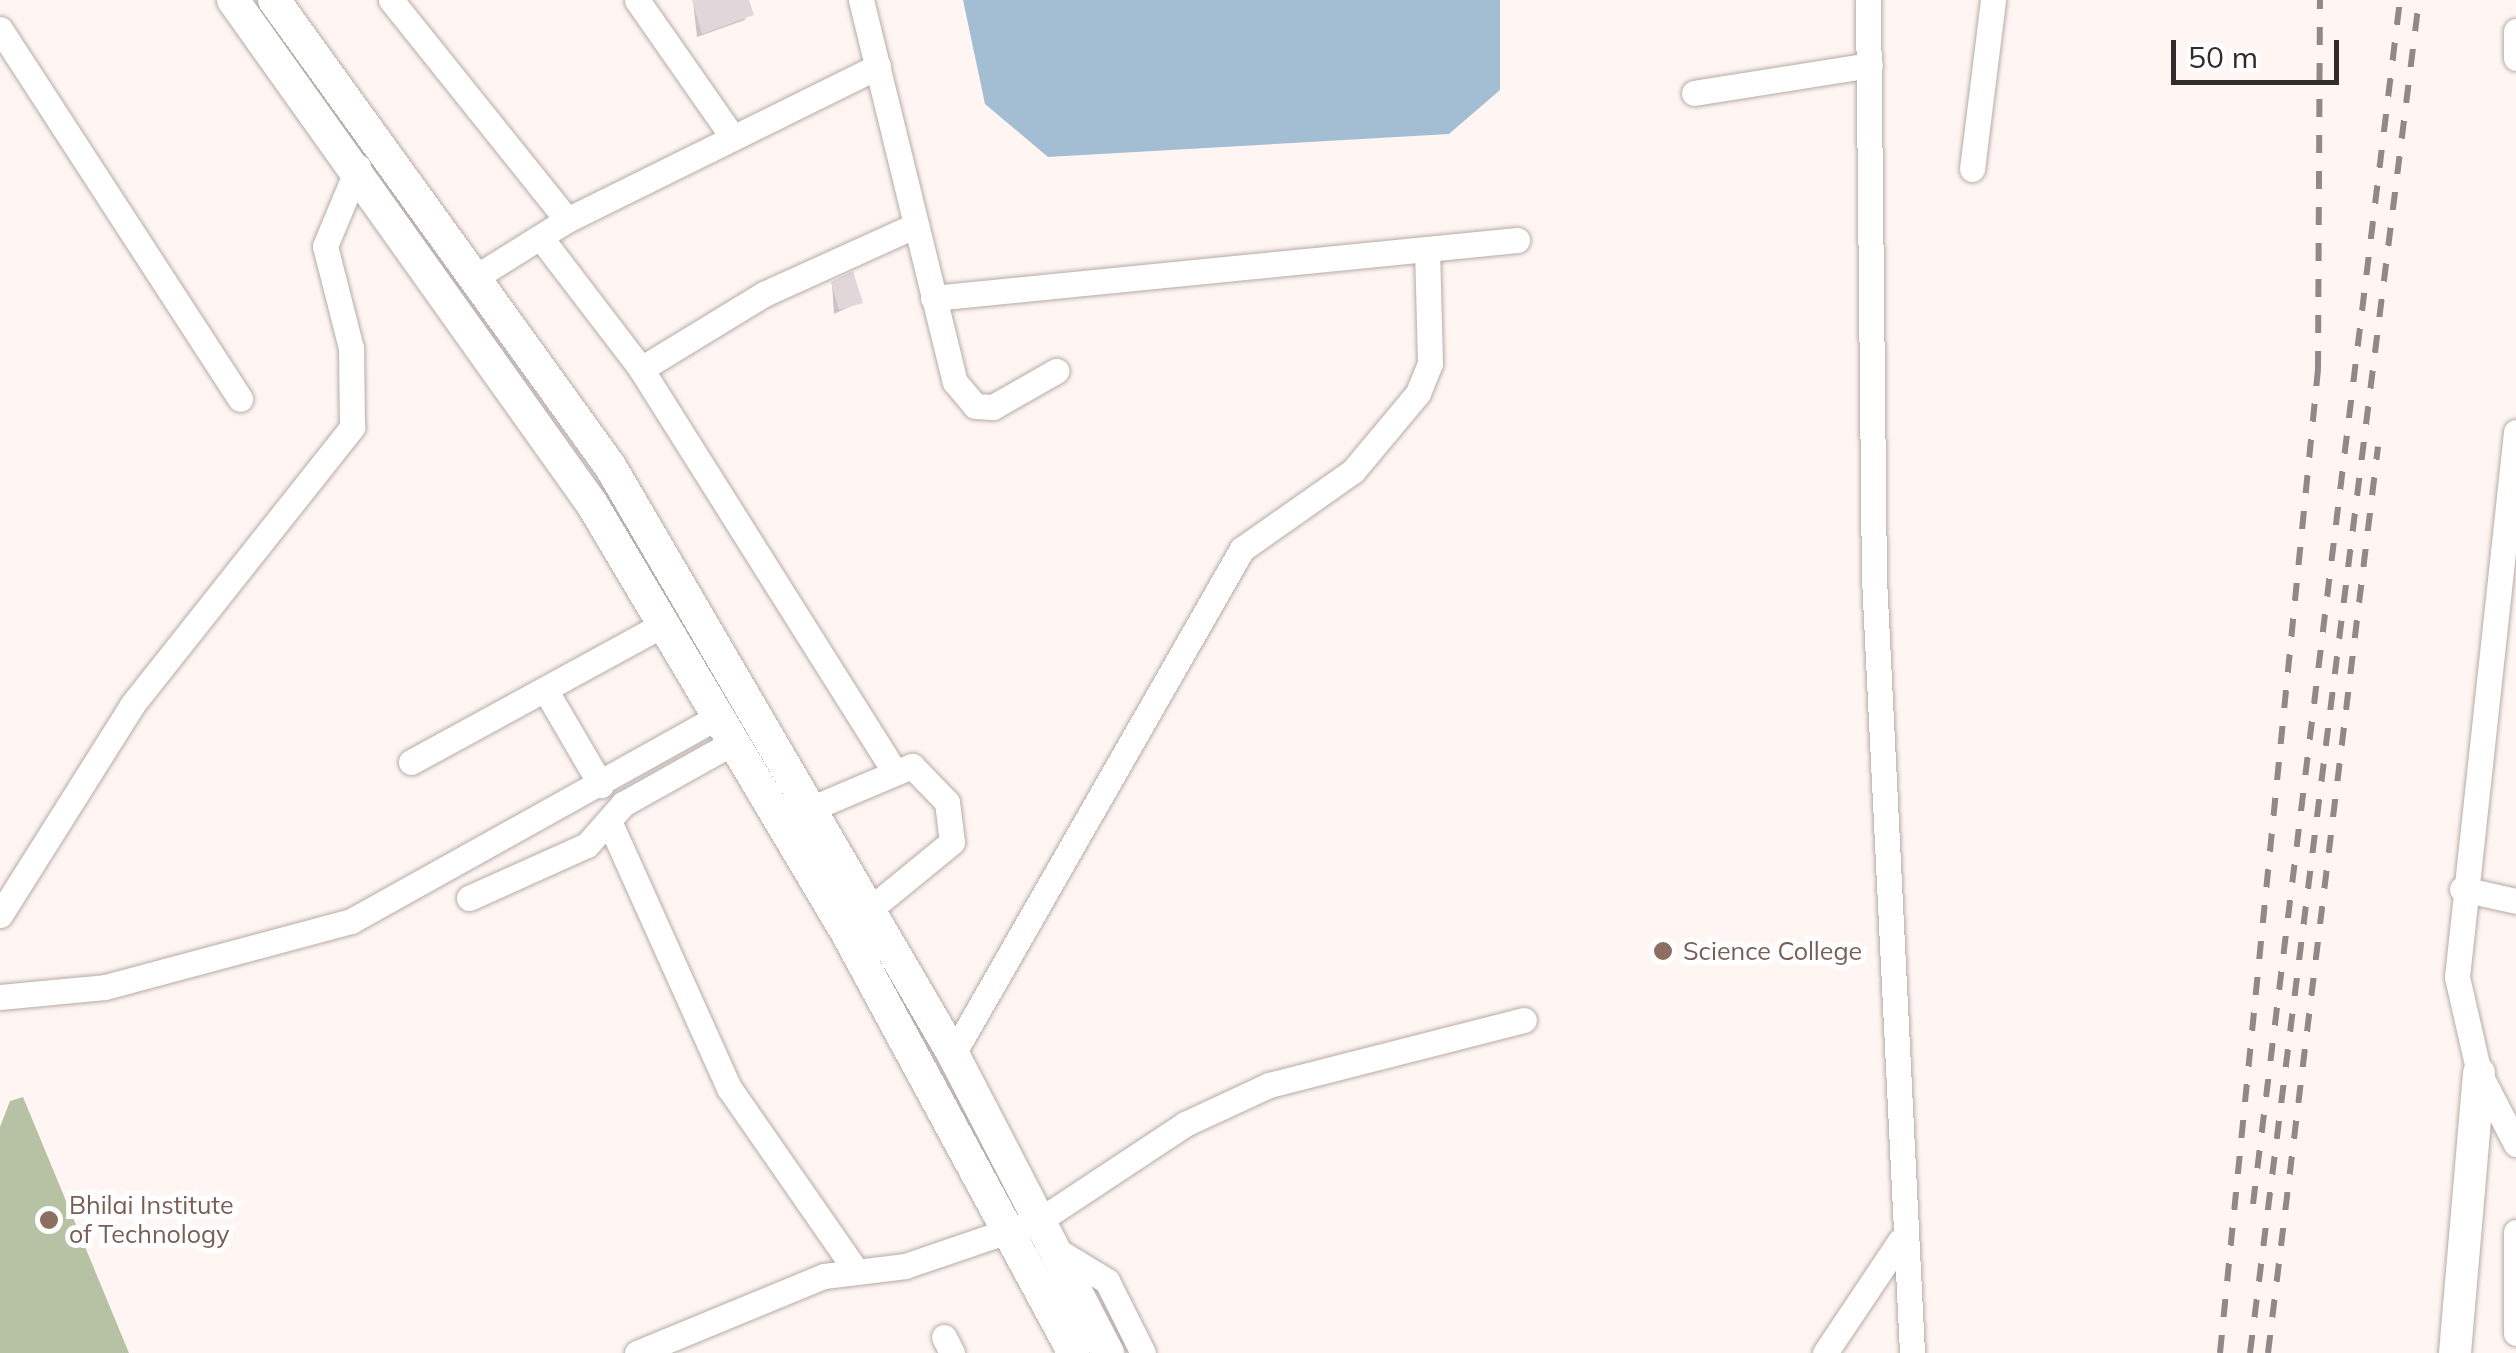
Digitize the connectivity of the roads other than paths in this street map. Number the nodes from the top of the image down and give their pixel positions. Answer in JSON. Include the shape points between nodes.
{"nodes":[{"id":1,"x":233,"y":0,"type":"edge"},
{"id":2,"x":274,"y":0,"type":"edge"},
{"id":3,"x":391,"y":0,"type":"edge"},
{"id":4,"x":637,"y":0,"type":"edge"},
{"id":5,"x":861,"y":0,"type":"edge"},
{"id":6,"x":1868,"y":0,"type":"edge"},
{"id":7,"x":1993,"y":0,"type":"edge"},
{"id":8,"x":0,"y":29,"type":"edge"},
{"id":9,"x":2516,"y":31,"type":"edge"},
{"id":10,"x":2516,"y":58,"type":"edge"},
{"id":11,"x":1870,"y":65,"type":"junction"},
{"id":12,"x":878,"y":66,"type":"junction"},
{"id":13,"x":1694,"y":93,"type":"dead end"},
{"id":14,"x":729,"y":132,"type":"junction"},
{"id":15,"x":358,"y":168,"type":"junction"},
{"id":16,"x":1972,"y":168,"type":"dead end"},
{"id":17,"x":567,"y":220,"type":"junction"},
{"id":18,"x":912,"y":227,"type":"junction"},
{"id":19,"x":541,"y":238,"type":"junction"},
{"id":20,"x":1518,"y":240,"type":"dead end"},
{"id":21,"x":1427,"y":250,"type":"junction"},
{"id":22,"x":479,"y":275,"type":"junction"},
{"id":23,"x":933,"y":298,"type":"junction"},
{"id":24,"x":641,"y":369,"type":"junction"},
{"id":25,"x":1056,"y":371,"type":"dead end"},
{"id":26,"x":240,"y":399,"type":"dead end"},
{"id":27,"x":2515,"y":449,"type":"edge"},
{"id":28,"x":2507,"y":576,"type":"edge"},
{"id":29,"x":662,"y":625,"type":"junction"},
{"id":30,"x":546,"y":691,"type":"junction"},
{"id":31,"x":727,"y":729,"type":"junction"},
{"id":32,"x":410,"y":762,"type":"dead end"},
{"id":33,"x":893,"y":769,"type":"junction"},
{"id":34,"x":601,"y":785,"type":"junction"},
{"id":35,"x":810,"y":809,"type":"junction"},
{"id":36,"x":609,"y":821,"type":"junction"},
{"id":37,"x":2462,"y":890,"type":"junction"},
{"id":38,"x":469,"y":898,"type":"dead end"},
{"id":39,"x":2516,"y":901,"type":"edge"},
{"id":40,"x":869,"y":910,"type":"junction"},
{"id":41,"x":0,"y":915,"type":"edge"},
{"id":42,"x":0,"y":997,"type":"edge"},
{"id":43,"x":1524,"y":1020,"type":"dead end"},
{"id":44,"x":953,"y":1054,"type":"junction"},
{"id":45,"x":2479,"y":1073,"type":"junction"},
{"id":46,"x":2516,"y":1144,"type":"edge"},
{"id":47,"x":1025,"y":1226,"type":"junction"},
{"id":48,"x":2516,"y":1232,"type":"edge"},
{"id":49,"x":1900,"y":1241,"type":"junction"},
{"id":50,"x":1061,"y":1252,"type":"junction"},
{"id":51,"x":854,"y":1268,"type":"junction"},
{"id":52,"x":2516,"y":1332,"type":"edge"},
{"id":53,"x":1067,"y":1348,"type":"edge"},
{"id":54,"x":638,"y":1353,"type":"edge"},
{"id":55,"x":1108,"y":1353,"type":"edge"},
{"id":56,"x":1143,"y":1353,"type":"edge"},
{"id":57,"x":1826,"y":1353,"type":"edge"},
{"id":58,"x":1912,"y":1353,"type":"edge"},
{"id":59,"x":2454,"y":1353,"type":"edge"}],
"edges":[{"from":1,"to":15,"type":"main road"},
{"from":2,"to":22,"type":"main road"},
{"from":3,"to":17,"type":"street"},
{"from":4,"to":14,"type":"street"},
{"from":5,"to":12,"type":"street"},
{"from":6,"to":11,"type":"street"},
{"from":7,"to":16,"type":"street"},
{"from":8,"to":26,"type":"street"},
{"from":9,"to":10,"type":"street"},
{"from":11,"to":13,"type":"street"},
{"from":11,"to":49,"type":"street","via":[[1874,578]]},
{"from":12,"to":14,"type":"street"},
{"from":12,"to":18,"type":"street"},
{"from":14,"to":17,"type":"street"},
{"from":15,"to":29,"type":"main road","via":[[592,504]]},
{"from":15,"to":41,"type":"street","via":[[325,246],[350,348],[352,427],[132,705]]},
{"from":17,"to":19,"type":"street"},
{"from":18,"to":23,"type":"street"},
{"from":18,"to":24,"type":"street","via":[[764,294]]},
{"from":19,"to":22,"type":"street"},
{"from":19,"to":24,"type":"street"},
{"from":20,"to":21,"type":"street"},
{"from":21,"to":23,"type":"street"},
{"from":21,"to":44,"type":"street","via":[[1430,362],[1418,393],[1353,471],[1279,514],[1232,562]]},
{"from":22,"to":35,"type":"main road","via":[[610,466]]},
{"from":23,"to":25,"type":"street","via":[[955,382],[975,406],[1014,401]]},
{"from":24,"to":33,"type":"street"},
{"from":27,"to":28,"type":"street"},
{"from":28,"to":37,"type":"street"},
{"from":29,"to":30,"type":"street"},
{"from":29,"to":31,"type":"main road"},
{"from":30,"to":32,"type":"street"},
{"from":30,"to":34,"type":"street"},
{"from":31,"to":34,"type":"street"},
{"from":31,"to":36,"type":"street"},
{"from":31,"to":47,"type":"main road"},
{"from":33,"to":35,"type":"street"},
{"from":33,"to":40,"type":"street","via":[[924,772],[957,832]]},
{"from":34,"to":42,"type":"street","via":[[351,921],[105,988]]},
{"from":35,"to":40,"type":"main road"},
{"from":36,"to":38,"type":"street","via":[[587,845]]},
{"from":36,"to":51,"type":"street","via":[[729,1088]]},
{"from":37,"to":39,"type":"street"},
{"from":37,"to":45,"type":"street","via":[[2457,977]]},
{"from":40,"to":44,"type":"main road"},
{"from":43,"to":47,"type":"street","via":[[1227,1102]]},
{"from":44,"to":47,"type":"main road"},
{"from":45,"to":46,"type":"street"},
{"from":45,"to":59,"type":"main road"},
{"from":47,"to":50,"type":"main road"},
{"from":47,"to":51,"type":"street","via":[[905,1266]]},
{"from":47,"to":53,"type":"main road"},
{"from":48,"to":52,"type":"street"},
{"from":49,"to":57,"type":"street"},
{"from":49,"to":58,"type":"street"},
{"from":50,"to":55,"type":"main road","via":[[1086,1324]]},
{"from":50,"to":56,"type":"street","via":[[1107,1281]]},
{"from":51,"to":54,"type":"street"}]}
